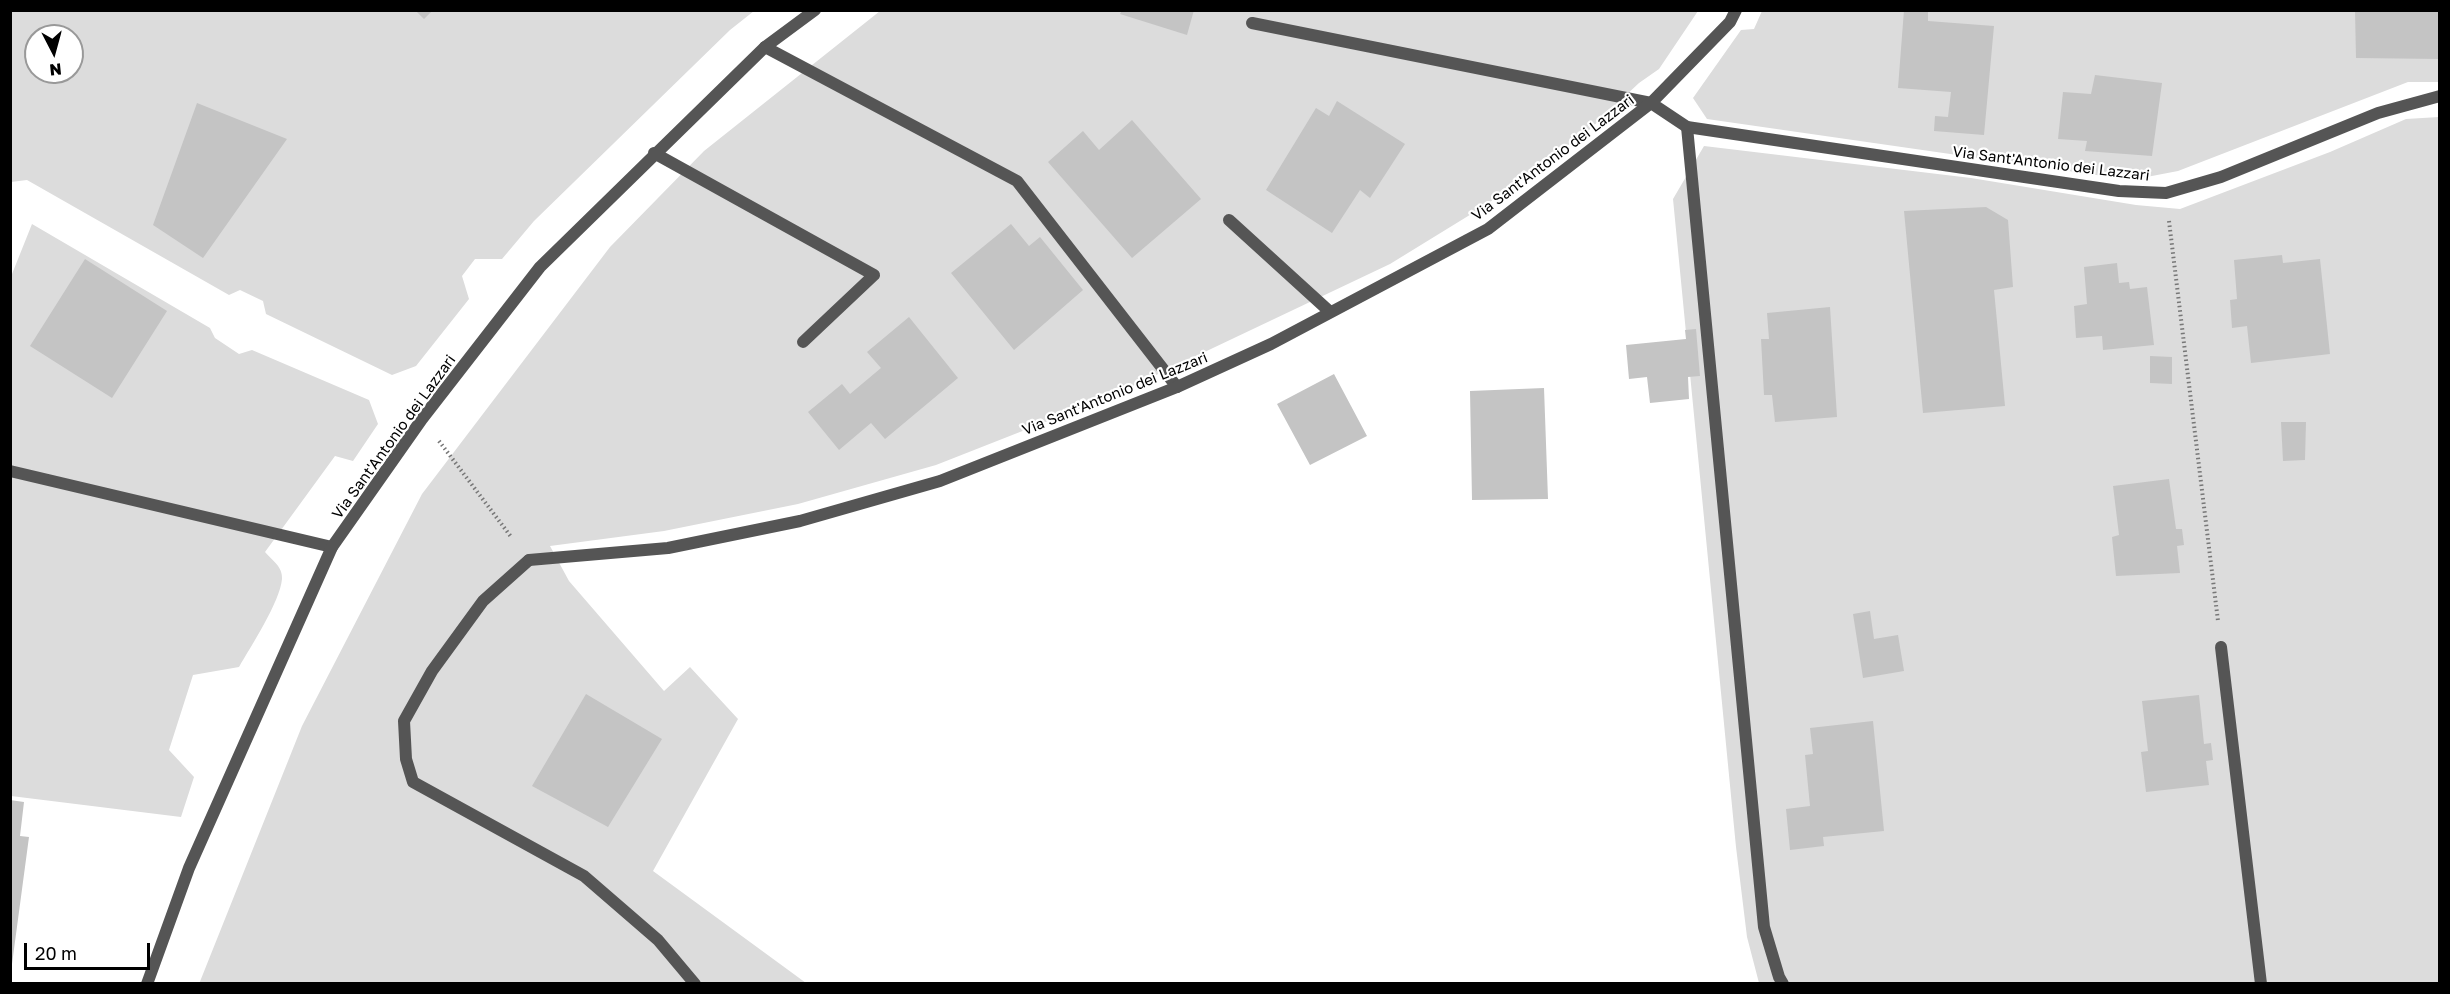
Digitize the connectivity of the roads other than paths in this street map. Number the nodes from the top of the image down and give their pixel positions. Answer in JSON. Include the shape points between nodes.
{"nodes":[{"id":1,"x":815,"y":10,"type":"edge"},
{"id":2,"x":1736,"y":10,"type":"edge"},
{"id":3,"x":1252,"y":22,"type":"dead end"},
{"id":4,"x":765,"y":47,"type":"junction"},
{"id":5,"x":2439,"y":96,"type":"edge"},
{"id":6,"x":1651,"y":103,"type":"junction"},
{"id":7,"x":1687,"y":127,"type":"junction"},
{"id":8,"x":654,"y":153,"type":"junction"},
{"id":9,"x":1229,"y":220,"type":"dead end"},
{"id":10,"x":1329,"y":311,"type":"junction"},
{"id":11,"x":803,"y":342,"type":"dead end"},
{"id":12,"x":1177,"y":387,"type":"junction"},
{"id":13,"x":10,"y":471,"type":"edge"},
{"id":14,"x":332,"y":547,"type":"junction"},
{"id":15,"x":2221,"y":646,"type":"road end"},
{"id":16,"x":147,"y":984,"type":"edge"},
{"id":17,"x":695,"y":984,"type":"edge"},
{"id":18,"x":1783,"y":984,"type":"edge"},
{"id":19,"x":2261,"y":984,"type":"edge"}],
"edges":[{"from":1,"to":4,"type":"street","name":"Via Sant'Antonio dei Lazzari"},
{"from":2,"to":6,"type":"street","name":"Via Sant'Antonio dei Lazzari","via":[[1730,22]]},
{"from":3,"to":6,"type":"street"},
{"from":4,"to":8,"type":"street","name":"Via Sant'Antonio dei Lazzari"},
{"from":4,"to":12,"type":"street","via":[[1017,181]]},
{"from":5,"to":7,"type":"street","name":"Via Sant'Antonio dei Lazzari","via":[[2378,113],[2221,177],[2166,193],[2119,191]]},
{"from":6,"to":7,"type":"street","name":"Via Sant'Antonio dei Lazzari"},
{"from":6,"to":10,"type":"street","name":"Via Sant'Antonio dei Lazzari","via":[[1488,229]]},
{"from":7,"to":18,"type":"street","via":[[1764,927]]},
{"from":8,"to":11,"type":"street","via":[[874,274]]},
{"from":8,"to":14,"type":"street","name":"Via Sant'Antonio dei Lazzari","via":[[540,267],[422,419]]},
{"from":9,"to":10,"type":"street"},
{"from":10,"to":12,"type":"street","name":"Via Sant'Antonio dei Lazzari","via":[[1271,344]]},
{"from":12,"to":17,"type":"street","name":"Via Sant'Antonio dei Lazzari","via":[[940,481],[800,521],[668,548],[529,560],[483,601],[432,671],[404,721],[406,759],[413,782],[584,876],[658,940]]},
{"from":13,"to":14,"type":"street"},
{"from":14,"to":16,"type":"street","name":"Via Sant'Antonio dei Lazzari","via":[[189,868]]},
{"from":15,"to":19,"type":"street"}]}
